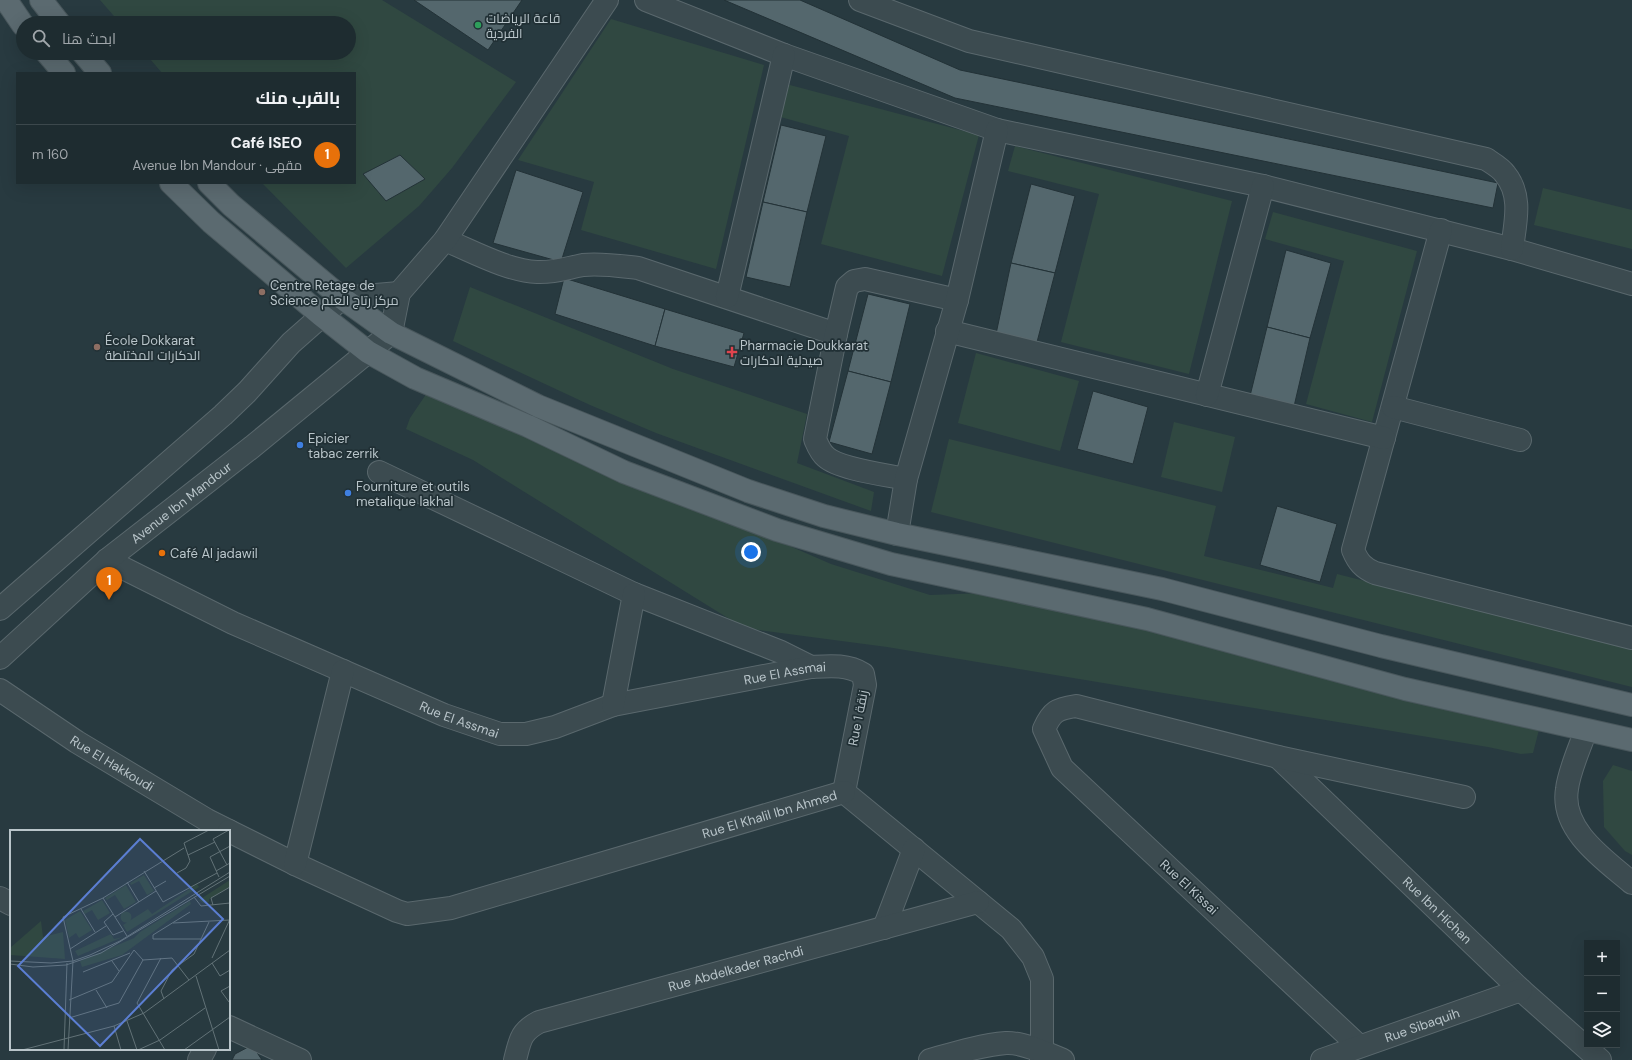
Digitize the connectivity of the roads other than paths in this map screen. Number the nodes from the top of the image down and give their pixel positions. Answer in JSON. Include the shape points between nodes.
{"nodes":[{"id":1,"x":6,"y":0,"type":"edge"},
{"id":2,"x":41,"y":0,"type":"edge"},
{"id":3,"x":607,"y":0,"type":"edge"},
{"id":4,"x":646,"y":0,"type":"edge"},
{"id":5,"x":860,"y":0,"type":"edge"},
{"id":6,"x":16,"y":16,"type":"edge"},
{"id":7,"x":54,"y":16,"type":"edge"},
{"id":8,"x":784,"y":55,"type":"junction"},
{"id":9,"x":52,"y":60,"type":"edge"},
{"id":10,"x":88,"y":60,"type":"edge"},
{"id":11,"x":63,"y":72,"type":"edge"},
{"id":12,"x":99,"y":72,"type":"edge"},
{"id":13,"x":997,"y":130,"type":"junction"},
{"id":14,"x":172,"y":184,"type":"edge"},
{"id":15,"x":210,"y":184,"type":"edge"},
{"id":16,"x":1264,"y":186,"type":"junction"},
{"id":17,"x":1441,"y":230,"type":"junction"},
{"id":18,"x":445,"y":240,"type":"junction"},
{"id":19,"x":1512,"y":249,"type":"junction"},
{"id":20,"x":1632,"y":284,"type":"edge"},
{"id":21,"x":399,"y":293,"type":"junction"},
{"id":22,"x":727,"y":296,"type":"junction"},
{"id":23,"x":342,"y":298,"type":"junction"},
{"id":24,"x":957,"y":300,"type":"junction"},
{"id":25,"x":321,"y":315,"type":"junction"},
{"id":26,"x":948,"y":331,"type":"junction"},
{"id":27,"x":391,"y":333,"type":"junction"},
{"id":28,"x":836,"y":334,"type":"junction"},
{"id":29,"x":368,"y":352,"type":"junction"},
{"id":30,"x":1207,"y":395,"type":"junction"},
{"id":31,"x":1392,"y":407,"type":"junction"},
{"id":32,"x":1384,"y":438,"type":"junction"},
{"id":33,"x":1520,"y":440,"type":"dead end"},
{"id":34,"x":380,"y":472,"type":"dead end"},
{"id":35,"x":906,"y":479,"type":"junction"},
{"id":36,"x":897,"y":534,"type":"junction"},
{"id":37,"x":108,"y":560,"type":"junction"},
{"id":38,"x":634,"y":594,"type":"junction"},
{"id":39,"x":0,"y":608,"type":"edge"},
{"id":40,"x":1632,"y":638,"type":"edge"},
{"id":41,"x":0,"y":658,"type":"edge"},
{"id":42,"x":835,"y":665,"type":"joint"},
{"id":43,"x":811,"y":667,"type":"junction"},
{"id":44,"x":343,"y":671,"type":"junction"},
{"id":45,"x":0,"y":690,"type":"edge"},
{"id":46,"x":613,"y":705,"type":"junction"},
{"id":47,"x":1632,"y":705,"type":"edge"},
{"id":48,"x":1586,"y":730,"type":"junction"},
{"id":49,"x":1632,"y":740,"type":"edge"},
{"id":50,"x":1278,"y":757,"type":"junction"},
{"id":51,"x":844,"y":792,"type":"junction"},
{"id":52,"x":1464,"y":797,"type":"dead end"},
{"id":53,"x":227,"y":830,"type":"edge"},
{"id":54,"x":230,"y":832,"type":"edge"},
{"id":55,"x":914,"y":849,"type":"junction"},
{"id":56,"x":295,"y":864,"type":"junction"},
{"id":57,"x":1632,"y":883,"type":"edge"},
{"id":58,"x":0,"y":898,"type":"edge"},
{"id":59,"x":978,"y":902,"type":"junction"},
{"id":60,"x":10,"y":903,"type":"edge"},
{"id":61,"x":397,"y":911,"type":"joint"},
{"id":62,"x":884,"y":928,"type":"junction"},
{"id":63,"x":1521,"y":990,"type":"junction"},
{"id":64,"x":230,"y":1028,"type":"edge"},
{"id":65,"x":1359,"y":1046,"type":"junction"},
{"id":66,"x":204,"y":1050,"type":"edge"},
{"id":67,"x":1042,"y":1055,"type":"edge"},
{"id":68,"x":199,"y":1060,"type":"edge"},
{"id":69,"x":300,"y":1060,"type":"edge"},
{"id":70,"x":515,"y":1060,"type":"edge"},
{"id":71,"x":930,"y":1060,"type":"edge"},
{"id":72,"x":1063,"y":1060,"type":"edge"},
{"id":73,"x":1322,"y":1060,"type":"edge"},
{"id":74,"x":1600,"y":1060,"type":"edge"}],
"edges":[{"from":1,"to":6,"type":"main road"},
{"from":2,"to":7,"type":"main road"},
{"from":3,"to":18,"type":"street"},
{"from":4,"to":8,"type":"street"},
{"from":5,"to":19,"type":"street","via":[[969,41],[1486,158],[1505,173],[1516,191]]},
{"from":8,"to":13,"type":"street"},
{"from":8,"to":22,"type":"street"},
{"from":9,"to":11,"type":"main road"},
{"from":10,"to":12,"type":"main road"},
{"from":13,"to":16,"type":"street"},
{"from":13,"to":24,"type":"street"},
{"from":14,"to":25,"type":"main road","via":[[211,222]]},
{"from":15,"to":23,"type":"main road","via":[[231,205]]},
{"from":16,"to":17,"type":"street"},
{"from":16,"to":30,"type":"street"},
{"from":17,"to":19,"type":"street"},
{"from":17,"to":31,"type":"street"},
{"from":18,"to":21,"type":"street"},
{"from":18,"to":22,"type":"street","via":[[508,266],[537,272],[560,271],[583,265],[624,266]]},
{"from":19,"to":20,"type":"street"},
{"from":21,"to":23,"type":"street"},
{"from":21,"to":27,"type":"street"},
{"from":22,"to":28,"type":"street"},
{"from":23,"to":25,"type":"street"},
{"from":23,"to":27,"type":"main road"},
{"from":24,"to":26,"type":"street"},
{"from":24,"to":28,"type":"street","via":[[865,279],[854,281],[847,287]]},
{"from":25,"to":29,"type":"main road"},
{"from":25,"to":39,"type":"street","via":[[223,415]]},
{"from":26,"to":30,"type":"street"},
{"from":26,"to":35,"type":"street"},
{"from":27,"to":29,"type":"street","name":"Avenue Ibn Mandour"},
{"from":27,"to":36,"type":"main road","via":[[538,406],[748,491],[824,516]]},
{"from":28,"to":35,"type":"street","via":[[815,439],[819,450],[836,464]]},
{"from":29,"to":37,"type":"street","name":"Avenue Ibn Mandour"},
{"from":29,"to":48,"type":"main road","via":[[415,378],[528,426],[624,472],[804,538],[891,564],[1146,619],[1405,689]]},
{"from":30,"to":32,"type":"street"},
{"from":31,"to":32,"type":"street"},
{"from":31,"to":33,"type":"street"},
{"from":32,"to":40,"type":"street","via":[[1353,550],[1357,560],[1366,569]]},
{"from":34,"to":38,"type":"street"},
{"from":35,"to":36,"type":"street"},
{"from":36,"to":47,"type":"main road","via":[[1162,589],[1381,646]]},
{"from":37,"to":41,"type":"street","name":"Avenue Ibn Mandour"},
{"from":37,"to":44,"type":"street","name":"Rue El Assmai","via":[[233,623]]},
{"from":38,"to":43,"type":"street","via":[[781,652]]},
{"from":38,"to":46,"type":"street"},
{"from":42,"to":43,"type":"street","name":"Rue El Assmai"},
{"from":42,"to":51,"type":"street","name":"Rue 1 زنقة","via":[[855,669],[863,674],[865,686]]},
{"from":43,"to":46,"type":"street","name":"Rue El Assmai"},
{"from":44,"to":46,"type":"street","name":"Rue El Assmai","via":[[444,714],[500,734],[526,734],[555,727]]},
{"from":44,"to":56,"type":"street"},
{"from":45,"to":53,"type":"street","name":"Rue El Hakkoudi","via":[[78,742]]},
{"from":48,"to":49,"type":"main road"},
{"from":48,"to":57,"type":"street","via":[[1566,789],[1567,812],[1578,832]]},
{"from":50,"to":52,"type":"street"},
{"from":50,"to":63,"type":"street","name":"Rue Ibn Hichan"},
{"from":50,"to":65,"type":"street","name":"Rue El Kissai","via":[[1076,706],[1062,708],[1050,715],[1044,729],[1062,768]]},
{"from":51,"to":55,"type":"street","name":"Rue El Khalil Ibn Ahmed"},
{"from":51,"to":61,"type":"street","name":"Rue El Khalil Ibn Ahmed","via":[[451,908],[407,914]]},
{"from":54,"to":56,"type":"street","name":"Rue El Hakkoudi"},
{"from":55,"to":59,"type":"street","name":"Rue El Khalil Ibn Ahmed"},
{"from":55,"to":62,"type":"street"},
{"from":56,"to":61,"type":"street","name":"Rue El Hakkoudi"},
{"from":58,"to":60,"type":"street"},
{"from":59,"to":62,"type":"street","name":"Rue Abdelkader Rachdi"},
{"from":59,"to":67,"type":"street","name":"Rue El Khalil Ibn Ahmed","via":[[1011,929],[1033,957],[1042,979]]},
{"from":62,"to":70,"type":"street","name":"Rue Abdelkader Rachdi","via":[[539,1022],[522,1034]]},
{"from":63,"to":65,"type":"street","name":"Rue Sibaquih"},
{"from":63,"to":74,"type":"street","name":"Rue Ibn Hichan"},
{"from":64,"to":69,"type":"street"},
{"from":65,"to":73,"type":"street","name":"Rue Sibaquih"},
{"from":66,"to":68,"type":"street"},
{"from":67,"to":71,"type":"street","via":[[1008,1043]]},
{"from":67,"to":72,"type":"street"}]}
